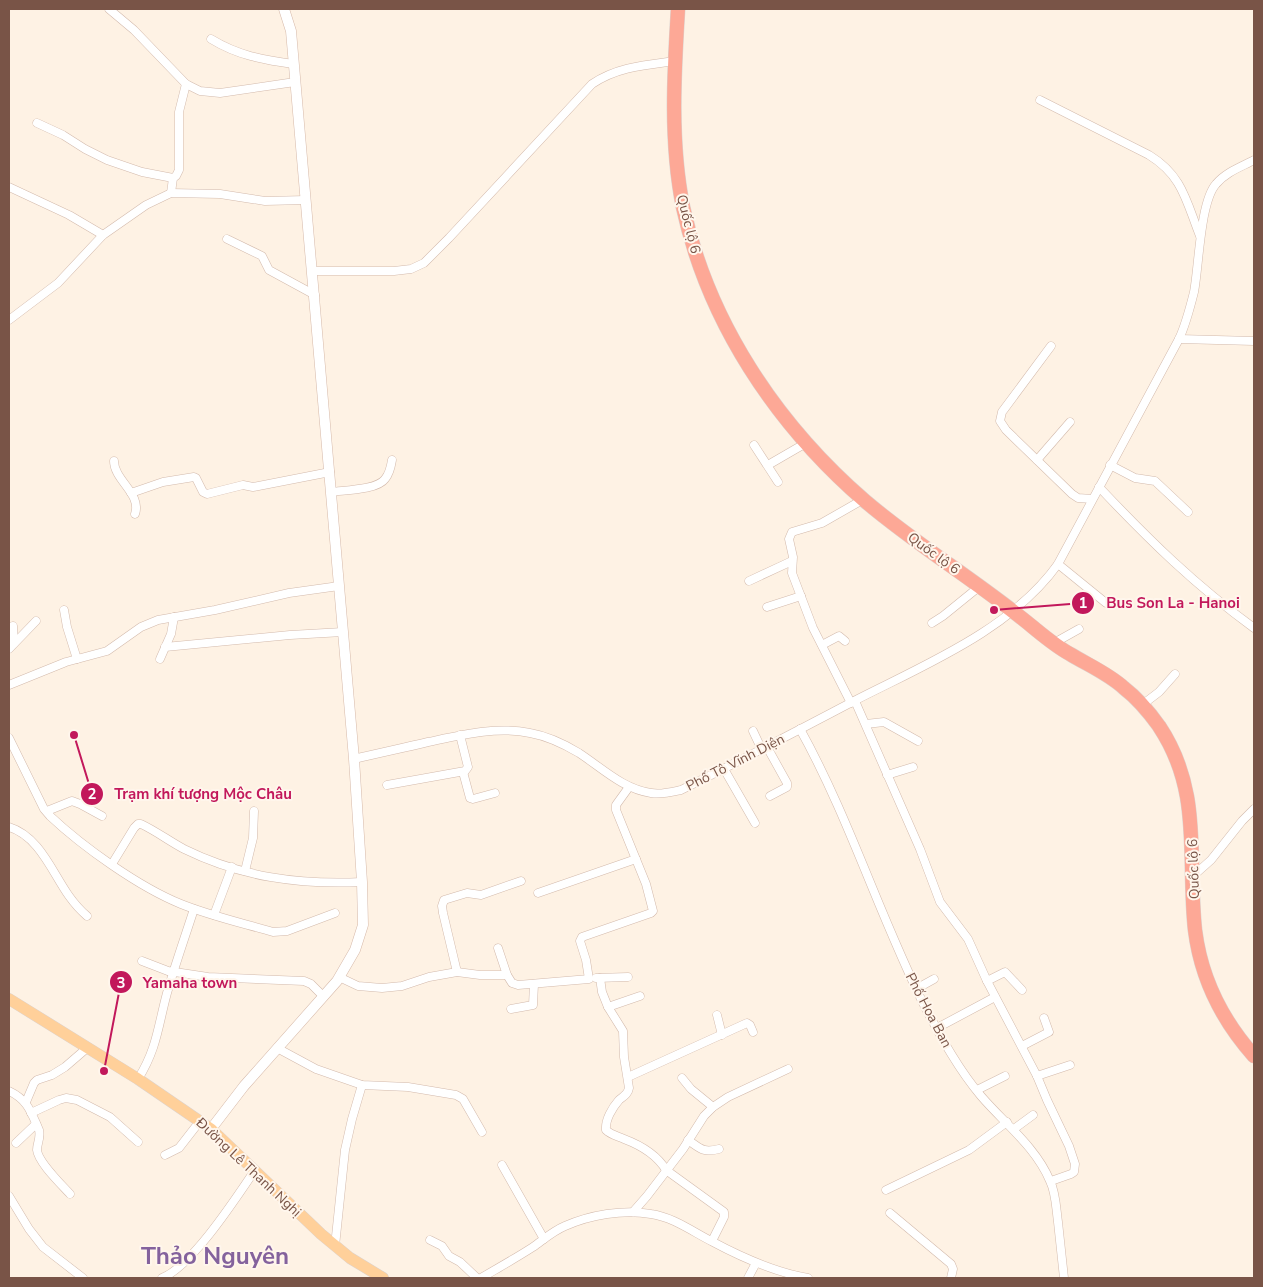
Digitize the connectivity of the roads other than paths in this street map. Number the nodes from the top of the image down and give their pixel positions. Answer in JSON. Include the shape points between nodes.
{"nodes":[{"id":1,"x":109,"y":9,"type":"edge"},
{"id":2,"x":284,"y":9,"type":"edge"},
{"id":3,"x":678,"y":9,"type":"edge"},
{"id":4,"x":211,"y":38,"type":"dead end"},
{"id":5,"x":674,"y":61,"type":"junction"},
{"id":6,"x":293,"y":64,"type":"junction"},
{"id":7,"x":295,"y":82,"type":"junction"},
{"id":8,"x":186,"y":84,"type":"junction"},
{"id":9,"x":1040,"y":100,"type":"dead end"},
{"id":10,"x":36,"y":124,"type":"dead end"},
{"id":11,"x":1254,"y":160,"type":"edge"},
{"id":12,"x":173,"y":178,"type":"junction"},
{"id":13,"x":9,"y":188,"type":"edge"},
{"id":14,"x":171,"y":193,"type":"junction"},
{"id":15,"x":306,"y":200,"type":"junction"},
{"id":16,"x":103,"y":235,"type":"junction"},
{"id":17,"x":1201,"y":238,"type":"junction"},
{"id":18,"x":227,"y":239,"type":"dead end"},
{"id":19,"x":312,"y":271,"type":"junction"},
{"id":20,"x":315,"y":295,"type":"junction"},
{"id":21,"x":9,"y":320,"type":"edge"},
{"id":22,"x":1179,"y":339,"type":"junction"},
{"id":23,"x":1254,"y":342,"type":"edge"},
{"id":24,"x":1051,"y":346,"type":"dead end"},
{"id":25,"x":1070,"y":422,"type":"dead end"},
{"id":26,"x":806,"y":443,"type":"junction"},
{"id":27,"x":754,"y":445,"type":"dead end"},
{"id":28,"x":392,"y":460,"type":"dead end"},
{"id":29,"x":1037,"y":460,"type":"junction"},
{"id":30,"x":114,"y":461,"type":"dead end"},
{"id":31,"x":768,"y":465,"type":"junction"},
{"id":32,"x":1110,"y":465,"type":"junction"},
{"id":33,"x":330,"y":472,"type":"junction"},
{"id":34,"x":778,"y":482,"type":"dead end"},
{"id":35,"x":1098,"y":487,"type":"junction"},
{"id":36,"x":331,"y":492,"type":"junction"},
{"id":37,"x":131,"y":493,"type":"junction"},
{"id":38,"x":1092,"y":498,"type":"junction"},
{"id":39,"x":864,"y":499,"type":"junction"},
{"id":40,"x":1188,"y":512,"type":"dead end"},
{"id":41,"x":135,"y":514,"type":"dead end"},
{"id":42,"x":792,"y":561,"type":"junction"},
{"id":43,"x":1058,"y":564,"type":"junction"},
{"id":44,"x":749,"y":581,"type":"dead end"},
{"id":45,"x":339,"y":586,"type":"junction"},
{"id":46,"x":980,"y":586,"type":"junction"},
{"id":47,"x":801,"y":596,"type":"junction"},
{"id":48,"x":1106,"y":602,"type":"dead end"},
{"id":49,"x":767,"y":607,"type":"dead end"},
{"id":50,"x":64,"y":610,"type":"dead end"},
{"id":51,"x":1013,"y":610,"type":"junction"},
{"id":52,"x":174,"y":617,"type":"junction"},
{"id":53,"x":36,"y":621,"type":"dead end"},
{"id":54,"x":932,"y":623,"type":"dead end"},
{"id":55,"x":13,"y":626,"type":"dead end"},
{"id":56,"x":1254,"y":628,"type":"edge"},
{"id":57,"x":1079,"y":629,"type":"dead end"},
{"id":58,"x":343,"y":632,"type":"junction"},
{"id":59,"x":845,"y":641,"type":"dead end"},
{"id":60,"x":1054,"y":643,"type":"junction"},
{"id":61,"x":822,"y":645,"type":"junction"},
{"id":62,"x":12,"y":646,"type":"edge"},
{"id":63,"x":166,"y":647,"type":"junction"},
{"id":64,"x":77,"y":659,"type":"junction"},
{"id":65,"x":160,"y":659,"type":"dead end"},
{"id":66,"x":1175,"y":674,"type":"dead end"},
{"id":67,"x":9,"y":685,"type":"edge"},
{"id":68,"x":853,"y":702,"type":"junction"},
{"id":69,"x":1142,"y":705,"type":"junction"},
{"id":70,"x":866,"y":724,"type":"junction"},
{"id":71,"x":800,"y":729,"type":"junction"},
{"id":72,"x":753,"y":730,"type":"dead end"},
{"id":73,"x":460,"y":735,"type":"junction"},
{"id":74,"x":9,"y":738,"type":"edge"},
{"id":75,"x":918,"y":741,"type":"dead end"},
{"id":76,"x":11,"y":749,"type":"edge"},
{"id":77,"x":765,"y":749,"type":"junction"},
{"id":78,"x":354,"y":759,"type":"junction"},
{"id":79,"x":913,"y":767,"type":"dead end"},
{"id":80,"x":724,"y":769,"type":"junction"},
{"id":81,"x":463,"y":772,"type":"junction"},
{"id":82,"x":887,"y":775,"type":"junction"},
{"id":83,"x":387,"y":786,"type":"dead end"},
{"id":84,"x":629,"y":787,"type":"junction"},
{"id":85,"x":495,"y":793,"type":"dead end"},
{"id":86,"x":770,"y":796,"type":"dead end"},
{"id":87,"x":1254,"y":809,"type":"edge"},
{"id":88,"x":46,"y":811,"type":"junction"},
{"id":89,"x":254,"y":811,"type":"dead end"},
{"id":90,"x":102,"y":816,"type":"dead end"},
{"id":91,"x":755,"y":823,"type":"dead end"},
{"id":92,"x":9,"y":827,"type":"edge"},
{"id":93,"x":636,"y":859,"type":"junction"},
{"id":94,"x":112,"y":864,"type":"junction"},
{"id":95,"x":232,"y":867,"type":"junction"},
{"id":96,"x":245,"y":872,"type":"junction"},
{"id":97,"x":1193,"y":876,"type":"junction"},
{"id":98,"x":521,"y":881,"type":"dead end"},
{"id":99,"x":362,"y":882,"type":"junction"},
{"id":100,"x":538,"y":893,"type":"dead end"},
{"id":101,"x":194,"y":909,"type":"junction"},
{"id":102,"x":335,"y":913,"type":"dead end"},
{"id":103,"x":214,"y":915,"type":"junction"},
{"id":104,"x":87,"y":916,"type":"dead end"},
{"id":105,"x":498,"y":948,"type":"dead end"},
{"id":106,"x":142,"y":961,"type":"dead end"},
{"id":107,"x":457,"y":972,"type":"junction"},
{"id":108,"x":174,"y":973,"type":"junction"},
{"id":109,"x":507,"y":975,"type":"junction"},
{"id":110,"x":628,"y":977,"type":"dead end"},
{"id":111,"x":339,"y":978,"type":"junction"},
{"id":112,"x":600,"y":978,"type":"junction"},
{"id":113,"x":589,"y":979,"type":"junction"},
{"id":114,"x":934,"y":979,"type":"dead end"},
{"id":115,"x":987,"y":981,"type":"junction"},
{"id":116,"x":534,"y":984,"type":"junction"},
{"id":117,"x":916,"y":988,"type":"junction"},
{"id":118,"x":1022,"y":990,"type":"dead end"},
{"id":119,"x":323,"y":996,"type":"junction"},
{"id":120,"x":640,"y":996,"type":"dead end"},
{"id":121,"x":995,"y":997,"type":"junction"},
{"id":122,"x":9,"y":999,"type":"edge"},
{"id":123,"x":608,"y":1007,"type":"junction"},
{"id":124,"x":511,"y":1009,"type":"dead end"},
{"id":125,"x":717,"y":1015,"type":"dead end"},
{"id":126,"x":1044,"y":1018,"type":"dead end"},
{"id":127,"x":937,"y":1028,"type":"junction"},
{"id":128,"x":754,"y":1032,"type":"dead end"},
{"id":129,"x":722,"y":1035,"type":"junction"},
{"id":130,"x":1022,"y":1046,"type":"junction"},
{"id":131,"x":87,"y":1048,"type":"junction"},
{"id":132,"x":277,"y":1048,"type":"junction"},
{"id":133,"x":1254,"y":1056,"type":"edge"},
{"id":134,"x":1070,"y":1065,"type":"dead end"},
{"id":135,"x":788,"y":1069,"type":"dead end"},
{"id":136,"x":1005,"y":1076,"type":"dead end"},
{"id":137,"x":1037,"y":1076,"type":"junction"},
{"id":138,"x":628,"y":1077,"type":"junction"},
{"id":139,"x":682,"y":1078,"type":"dead end"},
{"id":140,"x":138,"y":1079,"type":"junction"},
{"id":141,"x":362,"y":1085,"type":"junction"},
{"id":142,"x":977,"y":1090,"type":"junction"},
{"id":143,"x":9,"y":1091,"type":"edge"},
{"id":144,"x":26,"y":1102,"type":"junction"},
{"id":145,"x":713,"y":1107,"type":"junction"},
{"id":146,"x":31,"y":1113,"type":"junction"},
{"id":147,"x":1033,"y":1115,"type":"dead end"},
{"id":148,"x":200,"y":1121,"type":"junction"},
{"id":149,"x":1007,"y":1122,"type":"junction"},
{"id":150,"x":36,"y":1124,"type":"junction"},
{"id":151,"x":211,"y":1129,"type":"junction"},
{"id":152,"x":1014,"y":1129,"type":"junction"},
{"id":153,"x":482,"y":1132,"type":"dead end"},
{"id":154,"x":688,"y":1140,"type":"junction"},
{"id":155,"x":16,"y":1142,"type":"dead end"},
{"id":156,"x":138,"y":1142,"type":"dead end"},
{"id":157,"x":719,"y":1149,"type":"dead end"},
{"id":158,"x":166,"y":1155,"type":"dead end"},
{"id":159,"x":502,"y":1165,"type":"dead end"},
{"id":160,"x":255,"y":1170,"type":"junction"},
{"id":161,"x":666,"y":1170,"type":"junction"},
{"id":162,"x":1051,"y":1181,"type":"junction"},
{"id":163,"x":886,"y":1190,"type":"dead end"},
{"id":164,"x":70,"y":1194,"type":"dead end"},
{"id":165,"x":9,"y":1196,"type":"edge"},
{"id":166,"x":647,"y":1196,"type":"junction"},
{"id":167,"x":632,"y":1212,"type":"junction"},
{"id":168,"x":648,"y":1213,"type":"junction"},
{"id":169,"x":890,"y":1213,"type":"dead end"},
{"id":170,"x":544,"y":1239,"type":"junction"},
{"id":171,"x":430,"y":1240,"type":"dead end"},
{"id":172,"x":712,"y":1241,"type":"junction"},
{"id":173,"x":335,"y":1246,"type":"junction"},
{"id":174,"x":756,"y":1263,"type":"junction"},
{"id":175,"x":83,"y":1278,"type":"edge"},
{"id":176,"x":162,"y":1278,"type":"edge"},
{"id":177,"x":383,"y":1278,"type":"edge"},
{"id":178,"x":477,"y":1278,"type":"edge"},
{"id":179,"x":480,"y":1278,"type":"edge"},
{"id":180,"x":748,"y":1278,"type":"edge"},
{"id":181,"x":808,"y":1278,"type":"edge"},
{"id":182,"x":951,"y":1278,"type":"edge"},
{"id":183,"x":1064,"y":1278,"type":"edge"}],
"edges":[{"from":1,"to":8,"type":"street"},
{"from":2,"to":6,"type":"street","via":[[291,31]]},
{"from":3,"to":5,"type":"highway","name":"Quốc lộ 6"},
{"from":4,"to":6,"type":"street","via":[[246,56]]},
{"from":5,"to":19,"type":"street","via":[[610,73],[592,84],[424,263],[394,271]]},
{"from":5,"to":26,"type":"highway","name":"Quốc lộ 6","via":[[679,175],[698,259],[719,313],[736,345],[765,391]]},
{"from":6,"to":7,"type":"street"},
{"from":7,"to":8,"type":"street","via":[[212,93]]},
{"from":7,"to":15,"type":"street"},
{"from":8,"to":12,"type":"street","via":[[180,106],[179,170]]},
{"from":9,"to":17,"type":"street","via":[[1149,155],[1168,169],[1178,181]]},
{"from":10,"to":12,"type":"street","via":[[64,135],[107,160]]},
{"from":11,"to":17,"type":"street","name":"Phố Tô Vĩnh Diện","via":[[1224,175],[1214,186],[1207,202]]},
{"from":12,"to":14,"type":"street"},
{"from":13,"to":16,"type":"street"},
{"from":14,"to":15,"type":"street","via":[[220,194],[265,201]]},
{"from":14,"to":16,"type":"street","via":[[146,205]]},
{"from":15,"to":19,"type":"street"},
{"from":16,"to":21,"type":"street","via":[[58,284]]},
{"from":17,"to":22,"type":"street","name":"Phố Tô Vĩnh Diện","via":[[1194,291]]},
{"from":18,"to":20,"type":"street","via":[[258,253],[269,270]]},
{"from":19,"to":20,"type":"street"},
{"from":20,"to":33,"type":"street"},
{"from":22,"to":23,"type":"street"},
{"from":22,"to":32,"type":"street","name":"Phố Tô Vĩnh Diện"},
{"from":24,"to":29,"type":"street","via":[[1000,418],[1003,427]]},
{"from":25,"to":29,"type":"street"},
{"from":26,"to":31,"type":"street"},
{"from":26,"to":39,"type":"highway","name":"Quốc lộ 6"},
{"from":27,"to":31,"type":"street"},
{"from":28,"to":36,"type":"street","via":[[388,475],[381,483]]},
{"from":29,"to":38,"type":"street","via":[[1075,497]]},
{"from":30,"to":37,"type":"street"},
{"from":31,"to":34,"type":"street"},
{"from":32,"to":35,"type":"street","name":"Phố Tô Vĩnh Diện"},
{"from":32,"to":40,"type":"street","via":[[1138,478],[1155,481]]},
{"from":33,"to":36,"type":"street"},
{"from":33,"to":37,"type":"street","via":[[253,487],[243,485],[208,494],[203,492],[194,477],[163,482]]},
{"from":35,"to":38,"type":"street","name":"Phố Tô Vĩnh Diện"},
{"from":35,"to":56,"type":"street","via":[[1164,555]]},
{"from":36,"to":45,"type":"street"},
{"from":37,"to":41,"type":"street"},
{"from":38,"to":43,"type":"street","name":"Phố Tô Vĩnh Diện"},
{"from":39,"to":42,"type":"street","via":[[822,522],[792,532],[789,539]]},
{"from":39,"to":46,"type":"highway","name":"Quốc lộ 6"},
{"from":42,"to":44,"type":"street"},
{"from":42,"to":47,"type":"street","via":[[792,573]]},
{"from":43,"to":48,"type":"street"},
{"from":43,"to":51,"type":"street","name":"Phố Tô Vĩnh Diện"},
{"from":45,"to":52,"type":"street"},
{"from":45,"to":58,"type":"street"},
{"from":46,"to":51,"type":"highway","name":"Quốc lộ 6"},
{"from":46,"to":54,"type":"street"},
{"from":47,"to":49,"type":"street"},
{"from":47,"to":61,"type":"street"},
{"from":50,"to":64,"type":"street"},
{"from":51,"to":60,"type":"highway","name":"Quốc lộ 6"},
{"from":51,"to":68,"type":"street","name":"Phố Tô Vĩnh Diện","via":[[976,636]]},
{"from":52,"to":63,"type":"street"},
{"from":52,"to":64,"type":"street","via":[[150,622],[107,651]]},
{"from":53,"to":62,"type":"street"},
{"from":55,"to":62,"type":"street"},
{"from":57,"to":60,"type":"street"},
{"from":58,"to":63,"type":"street"},
{"from":58,"to":78,"type":"street"},
{"from":59,"to":61,"type":"street","via":[[839,636]]},
{"from":60,"to":69,"type":"highway","name":"Quốc lộ 6","via":[[1123,686]]},
{"from":61,"to":68,"type":"street"},
{"from":63,"to":65,"type":"street"},
{"from":64,"to":67,"type":"street"},
{"from":66,"to":69,"type":"street"},
{"from":68,"to":70,"type":"street"},
{"from":68,"to":71,"type":"street","name":"Phố Tô Vĩnh Diện"},
{"from":69,"to":97,"type":"highway","name":"Quốc lộ 6","via":[[1166,738],[1186,787],[1191,818]]},
{"from":70,"to":75,"type":"street","via":[[886,723]]},
{"from":70,"to":82,"type":"street"},
{"from":71,"to":77,"type":"street","name":"Phố Tô Vĩnh Diện"},
{"from":71,"to":117,"type":"street","name":"Phố Hoa Ban","via":[[857,850]]},
{"from":72,"to":77,"type":"street"},
{"from":73,"to":78,"type":"street","name":"Phố Tô Vĩnh Diện"},
{"from":73,"to":81,"type":"street","via":[[468,767]]},
{"from":73,"to":84,"type":"street","name":"Phố Tô Vĩnh Diện","via":[[508,730],[542,736],[577,752]]},
{"from":74,"to":76,"type":"street"},
{"from":76,"to":88,"type":"street"},
{"from":77,"to":80,"type":"street","name":"Phố Tô Vĩnh Diện"},
{"from":77,"to":86,"type":"street","via":[[787,783],[787,787]]},
{"from":78,"to":99,"type":"street"},
{"from":79,"to":82,"type":"street"},
{"from":80,"to":84,"type":"street","name":"Phố Tô Vĩnh Diện","via":[[681,790],[653,794]]},
{"from":80,"to":91,"type":"street"},
{"from":81,"to":83,"type":"street"},
{"from":81,"to":85,"type":"street","via":[[470,798]]},
{"from":82,"to":115,"type":"street","via":[[940,902],[968,939]]},
{"from":84,"to":93,"type":"street","via":[[616,810]]},
{"from":87,"to":97,"type":"street","via":[[1211,860]]},
{"from":88,"to":90,"type":"street","via":[[72,802]]},
{"from":88,"to":94,"type":"street"},
{"from":89,"to":96,"type":"street","via":[[253,838]]},
{"from":92,"to":104,"type":"street","via":[[37,847],[68,896]]},
{"from":93,"to":100,"type":"street"},
{"from":93,"to":113,"type":"street","via":[[653,911],[582,937],[580,941]]},
{"from":94,"to":95,"type":"street","via":[[134,828],[141,824],[183,848]]},
{"from":94,"to":101,"type":"street","via":[[147,888]]},
{"from":95,"to":96,"type":"street"},
{"from":95,"to":103,"type":"street"},
{"from":96,"to":99,"type":"street","via":[[292,881]]},
{"from":97,"to":133,"type":"highway","name":"Quốc lộ 6","via":[[1195,930],[1208,985],[1227,1021]]},
{"from":98,"to":107,"type":"street","via":[[481,895],[467,893],[444,900],[443,913]]},
{"from":99,"to":111,"type":"street","via":[[363,925],[349,962]]},
{"from":101,"to":103,"type":"street"},
{"from":101,"to":108,"type":"street"},
{"from":102,"to":103,"type":"street","via":[[273,932]]},
{"from":105,"to":109,"type":"street"},
{"from":106,"to":108,"type":"street"},
{"from":107,"to":109,"type":"street"},
{"from":107,"to":111,"type":"street","via":[[382,988],[358,986]]},
{"from":108,"to":119,"type":"street","via":[[227,979],[295,979],[311,984]]},
{"from":108,"to":140,"type":"street","via":[[151,1057]]},
{"from":109,"to":116,"type":"street","via":[[512,983]]},
{"from":110,"to":112,"type":"street"},
{"from":111,"to":119,"type":"street"},
{"from":112,"to":113,"type":"street"},
{"from":112,"to":123,"type":"street"},
{"from":113,"to":116,"type":"street"},
{"from":114,"to":117,"type":"street"},
{"from":115,"to":118,"type":"street","via":[[1005,972]]},
{"from":115,"to":121,"type":"street"},
{"from":116,"to":124,"type":"street","via":[[533,1005]]},
{"from":117,"to":127,"type":"street","name":"Phố Hoa Ban"},
{"from":119,"to":132,"type":"street"},
{"from":120,"to":123,"type":"street"},
{"from":121,"to":127,"type":"street"},
{"from":121,"to":130,"type":"street"},
{"from":122,"to":131,"type":"main road","name":"Đường Lê Thanh Nghị"},
{"from":123,"to":138,"type":"street","via":[[624,1031]]},
{"from":125,"to":129,"type":"street"},
{"from":126,"to":130,"type":"street","via":[[1049,1032]]},
{"from":127,"to":142,"type":"street","name":"Phố Hoa Ban"},
{"from":128,"to":129,"type":"street","via":[[747,1023]]},
{"from":129,"to":138,"type":"street"},
{"from":130,"to":137,"type":"street"},
{"from":131,"to":140,"type":"main road","name":"Đường Lê Thanh Nghị"},
{"from":131,"to":144,"type":"street","via":[[65,1067],[37,1080]]},
{"from":132,"to":141,"type":"street","via":[[316,1069]]},
{"from":132,"to":151,"type":"street"},
{"from":134,"to":137,"type":"street"},
{"from":135,"to":145,"type":"street"},
{"from":136,"to":142,"type":"street"},
{"from":137,"to":162,"type":"street","via":[[1076,1168],[1071,1174]]},
{"from":138,"to":161,"type":"street","via":[[629,1091],[612,1109],[606,1130],[652,1154]]},
{"from":139,"to":145,"type":"street","via":[[691,1090]]},
{"from":140,"to":148,"type":"main road","name":"Đường Lê Thanh Nghị"},
{"from":141,"to":153,"type":"street","via":[[408,1087],[456,1095],[463,1099]]},
{"from":141,"to":173,"type":"street","via":[[345,1150]]},
{"from":142,"to":149,"type":"street","name":"Phố Hoa Ban"},
{"from":143,"to":144,"type":"street"},
{"from":144,"to":146,"type":"street"},
{"from":145,"to":154,"type":"street"},
{"from":146,"to":150,"type":"street"},
{"from":146,"to":156,"type":"street","via":[[66,1098],[77,1100],[110,1117]]},
{"from":147,"to":152,"type":"street"},
{"from":148,"to":151,"type":"main road","name":"Đường Lê Thanh Nghị"},
{"from":148,"to":158,"type":"street","via":[[178,1148]]},
{"from":149,"to":152,"type":"street","name":"Phố Hoa Ban"},
{"from":149,"to":163,"type":"street","via":[[969,1150]]},
{"from":150,"to":155,"type":"street"},
{"from":150,"to":164,"type":"street","via":[[40,1135],[38,1155]]},
{"from":151,"to":160,"type":"main road","name":"Đường Lê Thanh Nghị"},
{"from":152,"to":162,"type":"street","name":"Phố Hoa Ban"},
{"from":154,"to":157,"type":"street","via":[[704,1151]]},
{"from":154,"to":161,"type":"street"},
{"from":159,"to":170,"type":"street"},
{"from":160,"to":173,"type":"main road","name":"Đường Lê Thanh Nghị"},
{"from":160,"to":176,"type":"street","via":[[194,1251],[177,1270]]},
{"from":161,"to":166,"type":"street"},
{"from":161,"to":172,"type":"street","via":[[724,1212]]},
{"from":162,"to":183,"type":"street","name":"Phố Hoa Ban"},
{"from":165,"to":175,"type":"street","via":[[44,1247]]},
{"from":166,"to":167,"type":"street"},
{"from":166,"to":168,"type":"street"},
{"from":167,"to":168,"type":"street"},
{"from":167,"to":170,"type":"street","via":[[574,1222]]},
{"from":168,"to":172,"type":"street","via":[[675,1222]]},
{"from":169,"to":182,"type":"street","via":[[951,1264]]},
{"from":170,"to":179,"type":"street"},
{"from":171,"to":178,"type":"street","via":[[442,1246],[449,1256]]},
{"from":172,"to":174,"type":"street"},
{"from":173,"to":177,"type":"main road","name":"Đường Lê Thanh Nghị"},
{"from":174,"to":180,"type":"street"},
{"from":174,"to":181,"type":"street"}]}
